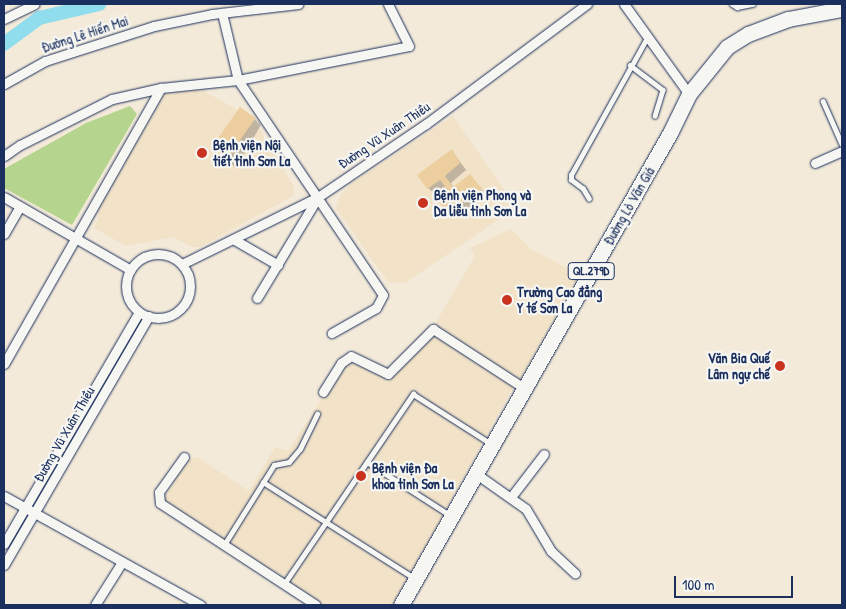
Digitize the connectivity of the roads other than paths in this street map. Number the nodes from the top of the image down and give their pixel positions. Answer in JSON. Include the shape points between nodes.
{"nodes":[{"id":1,"x":35,"y":4,"type":"edge"},
{"id":2,"x":298,"y":4,"type":"edge"},
{"id":3,"x":388,"y":4,"type":"edge"},
{"id":4,"x":587,"y":4,"type":"edge"},
{"id":5,"x":624,"y":4,"type":"edge"},
{"id":6,"x":732,"y":4,"type":"edge"},
{"id":7,"x":753,"y":4,"type":"edge"},
{"id":8,"x":817,"y":9,"type":"edge"},
{"id":9,"x":842,"y":9,"type":"edge"},
{"id":10,"x":222,"y":13,"type":"junction"},
{"id":11,"x":4,"y":19,"type":"edge"},
{"id":12,"x":647,"y":38,"type":"junction"},
{"id":13,"x":630,"y":65,"type":"junction"},
{"id":14,"x":238,"y":80,"type":"junction"},
{"id":15,"x":4,"y":84,"type":"edge"},
{"id":16,"x":161,"y":88,"type":"junction"},
{"id":17,"x":689,"y":94,"type":"junction"},
{"id":18,"x":823,"y":101,"type":"dead end"},
{"id":19,"x":654,"y":116,"type":"dead end"},
{"id":20,"x":842,"y":144,"type":"edge"},
{"id":21,"x":842,"y":151,"type":"edge"},
{"id":22,"x":4,"y":156,"type":"edge"},
{"id":23,"x":815,"y":163,"type":"dead end"},
{"id":24,"x":4,"y":196,"type":"edge"},
{"id":25,"x":318,"y":197,"type":"junction"},
{"id":26,"x":589,"y":198,"type":"dead end"},
{"id":27,"x":20,"y":206,"type":"junction"},
{"id":28,"x":4,"y":234,"type":"edge"},
{"id":29,"x":76,"y":238,"type":"junction"},
{"id":30,"x":233,"y":239,"type":"junction"},
{"id":31,"x":182,"y":264,"type":"junction"},
{"id":32,"x":278,"y":265,"type":"junction"},
{"id":33,"x":131,"y":270,"type":"junction"},
{"id":34,"x":258,"y":298,"type":"dead end"},
{"id":35,"x":139,"y":312,"type":"junction"},
{"id":36,"x":148,"y":316,"type":"junction"},
{"id":37,"x":332,"y":333,"type":"dead end"},
{"id":38,"x":4,"y":364,"type":"edge"},
{"id":39,"x":524,"y":388,"type":"junction"},
{"id":40,"x":323,"y":392,"type":"dead end"},
{"id":41,"x":317,"y":414,"type":"dead end"},
{"id":42,"x":492,"y":444,"type":"junction"},
{"id":43,"x":544,"y":454,"type":"dead end"},
{"id":44,"x":184,"y":457,"type":"dead end"},
{"id":45,"x":368,"y":462,"type":"junction"},
{"id":46,"x":475,"y":473,"type":"junction"},
{"id":47,"x":263,"y":482,"type":"junction"},
{"id":48,"x":4,"y":496,"type":"edge"},
{"id":49,"x":511,"y":497,"type":"junction"},
{"id":50,"x":25,"y":508,"type":"junction"},
{"id":51,"x":34,"y":513,"type":"junction"},
{"id":52,"x":451,"y":516,"type":"junction"},
{"id":53,"x":326,"y":523,"type":"junction"},
{"id":54,"x":4,"y":544,"type":"edge"},
{"id":55,"x":224,"y":545,"type":"junction"},
{"id":56,"x":122,"y":562,"type":"junction"},
{"id":57,"x":4,"y":565,"type":"edge"},
{"id":58,"x":575,"y":572,"type":"dead end"},
{"id":59,"x":415,"y":579,"type":"junction"},
{"id":60,"x":284,"y":584,"type":"junction"},
{"id":61,"x":305,"y":602,"type":"edge"},
{"id":62,"x":95,"y":605,"type":"edge"},
{"id":63,"x":201,"y":605,"type":"edge"},
{"id":64,"x":316,"y":605,"type":"edge"},
{"id":65,"x":401,"y":605,"type":"edge"}],
"edges":[{"from":1,"to":11,"type":"street"},
{"from":2,"to":10,"type":"street","name":"Đường Lê Hiến Mai"},
{"from":3,"to":14,"type":"street","via":[[409,46]]},
{"from":4,"to":25,"type":"street","name":"Đường Vũ Xuân Thiều","via":[[426,124]]},
{"from":5,"to":12,"type":"street"},
{"from":6,"to":7,"type":"lane","via":[[738,7]]},
{"from":8,"to":9,"type":"highway","name":"Đường Lò Văn Giá","number":"QL.279D"},
{"from":8,"to":17,"type":"highway","name":"Đường Lò Văn Giá","number":"QL.279D","via":[[748,34],[727,47]]},
{"from":10,"to":14,"type":"street"},
{"from":10,"to":15,"type":"street","name":"Đường Lê Hiến Mai","via":[[154,26],[45,61]]},
{"from":12,"to":13,"type":"lane"},
{"from":12,"to":17,"type":"street"},
{"from":13,"to":19,"type":"lane","via":[[663,90]]},
{"from":13,"to":26,"type":"lane","via":[[571,175],[571,180]]},
{"from":14,"to":16,"type":"street"},
{"from":14,"to":25,"type":"street"},
{"from":16,"to":22,"type":"street","via":[[112,99]]},
{"from":16,"to":29,"type":"street"},
{"from":17,"to":39,"type":"highway","name":"Đường Lò Văn Giá","number":"QL.279D","via":[[670,133]]},
{"from":18,"to":20,"type":"lane"},
{"from":21,"to":23,"type":"street"},
{"from":24,"to":27,"type":"street"},
{"from":25,"to":30,"type":"street","name":"Đường Vũ Xuân Thiều"},
{"from":25,"to":32,"type":"street"},
{"from":25,"to":37,"type":"street","via":[[383,294],[376,308]]},
{"from":27,"to":28,"type":"street"},
{"from":27,"to":29,"type":"street"},
{"from":29,"to":33,"type":"street"},
{"from":29,"to":38,"type":"street"},
{"from":30,"to":31,"type":"street","name":"Đường Vũ Xuân Thiều"},
{"from":30,"to":32,"type":"street"},
{"from":31,"to":33,"type":"street","via":[[173,258],[152,255],[143,258]]},
{"from":31,"to":36,"type":"street","via":[[190,283],[185,304],[169,316]]},
{"from":32,"to":34,"type":"street"},
{"from":33,"to":35,"type":"street","via":[[128,294]]},
{"from":35,"to":36,"type":"street"},
{"from":35,"to":50,"type":"street","name":"Đường Vũ Xuân Thiều"},
{"from":36,"to":51,"type":"street","name":"Đường Vũ Xuân Thiều"},
{"from":39,"to":40,"type":"street","via":[[433,329],[388,374],[351,356],[341,363]]},
{"from":39,"to":42,"type":"highway","name":"Đường Lò Văn Giá","number":"QL.279D"},
{"from":41,"to":47,"type":"lane","via":[[300,449],[289,462],[274,465]]},
{"from":42,"to":45,"type":"lane","via":[[413,394]]},
{"from":42,"to":46,"type":"highway","name":"Đường Lò Văn Giá","number":"QL.279D"},
{"from":43,"to":49,"type":"street"},
{"from":44,"to":55,"type":"street","via":[[157,499]]},
{"from":45,"to":52,"type":"lane"},
{"from":45,"to":53,"type":"lane"},
{"from":46,"to":49,"type":"street"},
{"from":46,"to":52,"type":"highway","name":"Đường Lò Văn Giá","number":"QL.279D"},
{"from":47,"to":53,"type":"lane"},
{"from":47,"to":55,"type":"lane"},
{"from":48,"to":50,"type":"street"},
{"from":49,"to":58,"type":"street","via":[[530,514],[551,551]]},
{"from":50,"to":51,"type":"street"},
{"from":50,"to":54,"type":"street","name":"Đường Vũ Xuân Thiều"},
{"from":51,"to":56,"type":"street"},
{"from":51,"to":57,"type":"street","name":"Đường Vũ Xuân Thiều"},
{"from":52,"to":59,"type":"highway","name":"Đường Lò Văn Giá","number":"QL.279D"},
{"from":53,"to":59,"type":"lane"},
{"from":53,"to":60,"type":"lane"},
{"from":55,"to":60,"type":"street"},
{"from":56,"to":62,"type":"street"},
{"from":56,"to":63,"type":"street"},
{"from":59,"to":65,"type":"highway","name":"Đường Lò Văn Giá","number":"QL.279D"},
{"from":60,"to":61,"type":"street"},
{"from":61,"to":64,"type":"street"}]}
